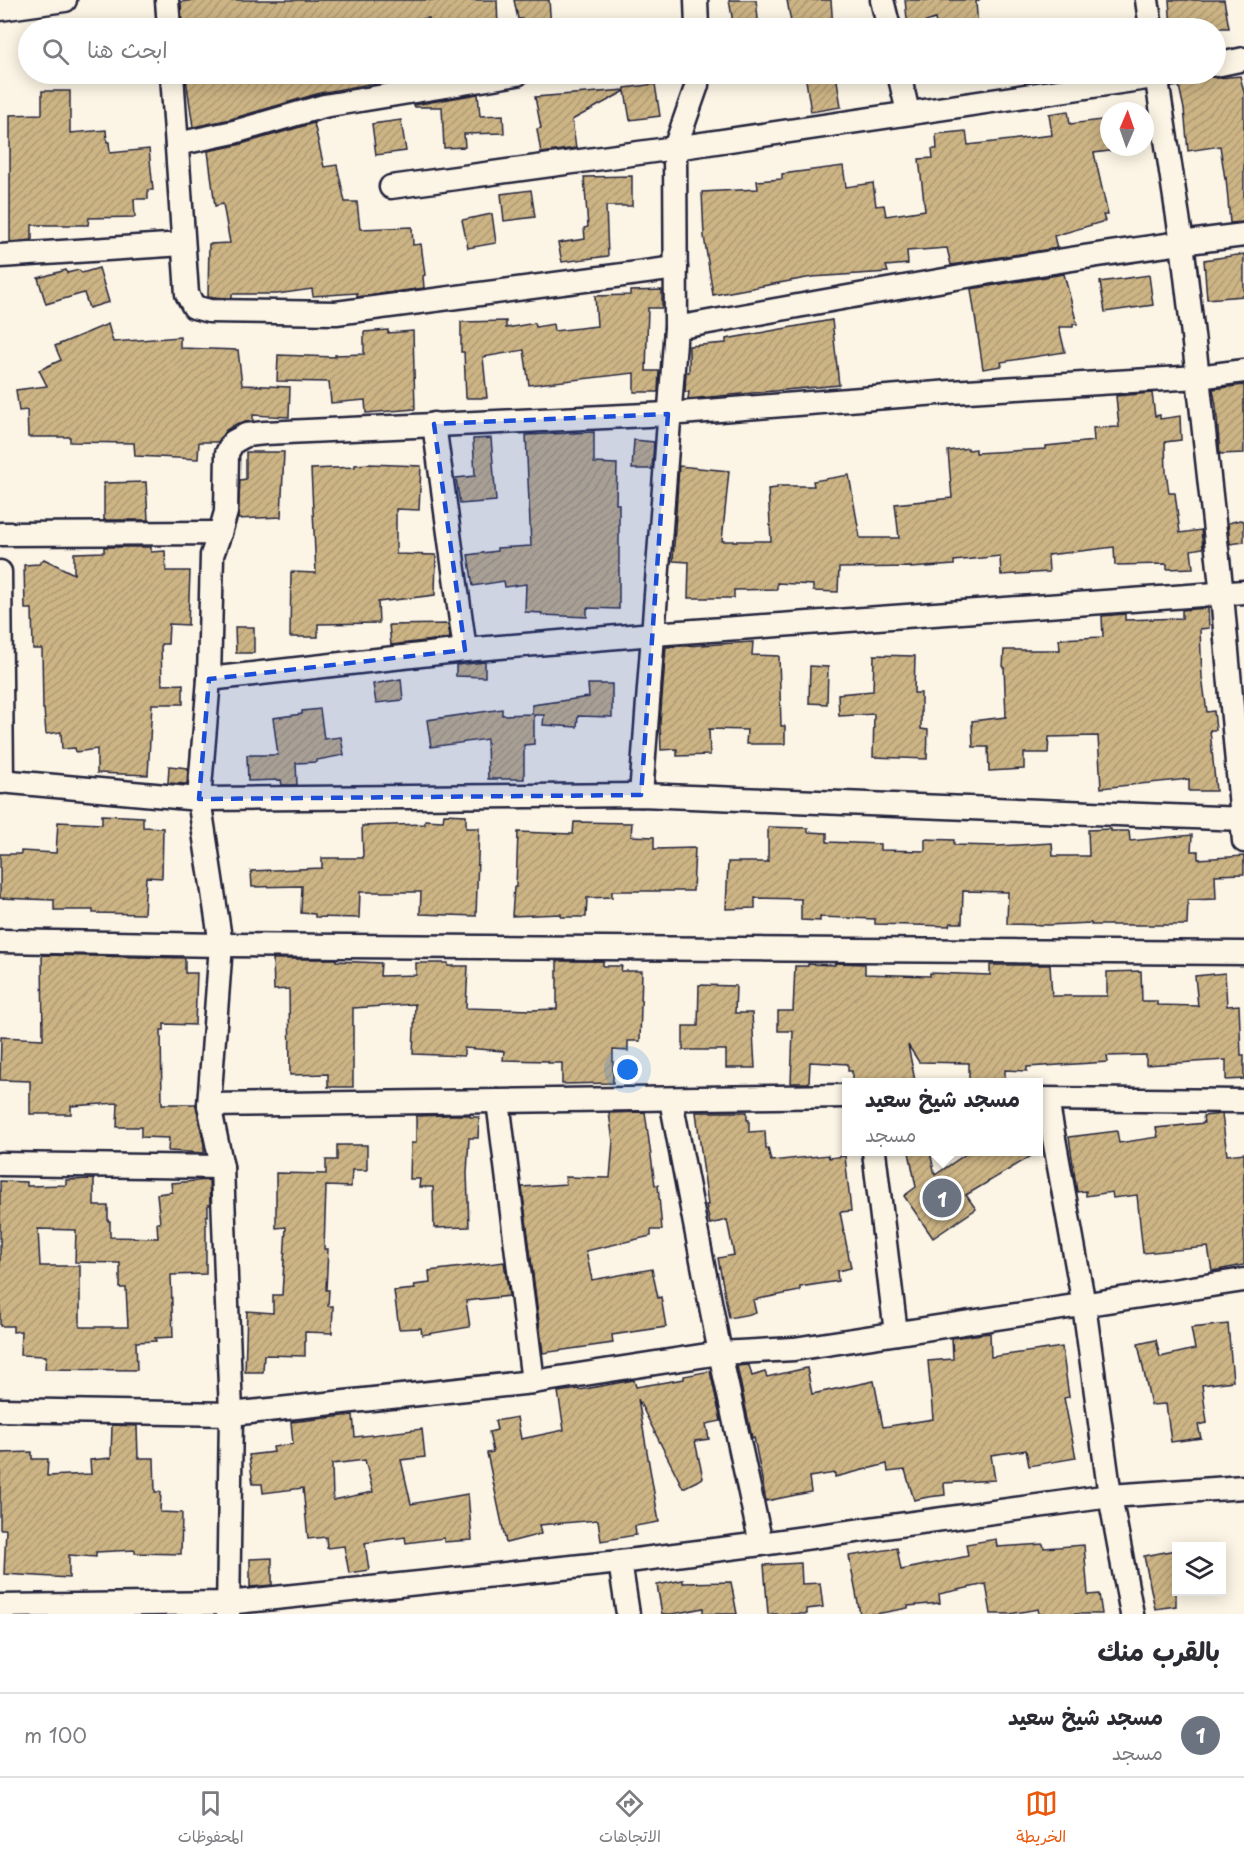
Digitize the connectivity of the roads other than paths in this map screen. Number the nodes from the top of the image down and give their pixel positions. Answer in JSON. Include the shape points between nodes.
{"nodes":[{"id":1,"x":65,"y":0,"type":"edge"},
{"id":2,"x":167,"y":0,"type":"edge"},
{"id":3,"x":696,"y":0,"type":"edge"},
{"id":4,"x":882,"y":0,"type":"edge"},
{"id":5,"x":1147,"y":0,"type":"edge"},
{"id":6,"x":0,"y":9,"type":"edge"},
{"id":7,"x":168,"y":18,"type":"edge"},
{"id":8,"x":697,"y":18,"type":"edge"},
{"id":9,"x":886,"y":18,"type":"edge"},
{"id":10,"x":1150,"y":18,"type":"edge"},
{"id":11,"x":1244,"y":58,"type":"edge"},
{"id":12,"x":1226,"y":62,"type":"edge"},
{"id":13,"x":173,"y":84,"type":"edge"},
{"id":14,"x":457,"y":84,"type":"edge"},
{"id":15,"x":697,"y":84,"type":"edge"},
{"id":16,"x":902,"y":84,"type":"edge"},
{"id":17,"x":1100,"y":84,"type":"edge"},
{"id":18,"x":1163,"y":84,"type":"edge"},
{"id":19,"x":908,"y":112,"type":"junction"},
{"id":20,"x":177,"y":144,"type":"junction"},
{"id":21,"x":675,"y":148,"type":"junction"},
{"id":22,"x":391,"y":187,"type":"dead end"},
{"id":23,"x":1244,"y":235,"type":"edge"},
{"id":24,"x":1182,"y":243,"type":"junction"},
{"id":25,"x":183,"y":244,"type":"junction"},
{"id":26,"x":0,"y":256,"type":"edge"},
{"id":27,"x":676,"y":268,"type":"junction"},
{"id":28,"x":676,"y":328,"type":"junction"},
{"id":29,"x":1244,"y":371,"type":"edge"},
{"id":30,"x":1198,"y":377,"type":"junction"},
{"id":31,"x":668,"y":414,"type":"junction"},
{"id":32,"x":434,"y":424,"type":"junction"},
{"id":33,"x":220,"y":533,"type":"junction"},
{"id":34,"x":0,"y":534,"type":"edge"},
{"id":35,"x":0,"y":572,"type":"edge"},
{"id":36,"x":1233,"y":593,"type":"edge"},
{"id":37,"x":653,"y":634,"type":"junction"},
{"id":38,"x":465,"y":650,"type":"junction"},
{"id":39,"x":209,"y":680,"type":"junction"},
{"id":40,"x":1,"y":782,"type":"edge"},
{"id":41,"x":641,"y":795,"type":"junction"},
{"id":42,"x":199,"y":799,"type":"junction"},
{"id":43,"x":1243,"y":827,"type":"edge"},
{"id":44,"x":0,"y":941,"type":"edge"},
{"id":45,"x":220,"y":945,"type":"junction"},
{"id":46,"x":1244,"y":953,"type":"edge"},
{"id":47,"x":842,"y":1096,"type":"edge"},
{"id":48,"x":671,"y":1100,"type":"junction"},
{"id":49,"x":1043,"y":1100,"type":"edge"},
{"id":50,"x":498,"y":1101,"type":"junction"},
{"id":51,"x":1244,"y":1101,"type":"edge"},
{"id":52,"x":209,"y":1105,"type":"junction"},
{"id":53,"x":874,"y":1156,"type":"edge"},
{"id":54,"x":0,"y":1164,"type":"edge"},
{"id":55,"x":222,"y":1167,"type":"junction"},
{"id":56,"x":1244,"y":1280,"type":"edge"},
{"id":57,"x":1084,"y":1305,"type":"junction"},
{"id":58,"x":896,"y":1333,"type":"junction"},
{"id":59,"x":720,"y":1353,"type":"junction"},
{"id":60,"x":533,"y":1382,"type":"junction"},
{"id":61,"x":0,"y":1410,"type":"edge"},
{"id":62,"x":231,"y":1414,"type":"junction"},
{"id":63,"x":1244,"y":1487,"type":"edge"},
{"id":64,"x":1110,"y":1496,"type":"junction"},
{"id":65,"x":761,"y":1544,"type":"junction"},
{"id":66,"x":620,"y":1562,"type":"junction"},
{"id":67,"x":0,"y":1606,"type":"edge"},
{"id":68,"x":228,"y":1609,"type":"edge"},
{"id":69,"x":628,"y":1614,"type":"edge"},
{"id":70,"x":1132,"y":1614,"type":"edge"}],
"edges":[{"from":1,"to":6,"type":"street"},
{"from":2,"to":7,"type":"street"},
{"from":3,"to":8,"type":"street"},
{"from":4,"to":9,"type":"street"},
{"from":5,"to":10,"type":"street"},
{"from":11,"to":12,"type":"street"},
{"from":13,"to":20,"type":"street"},
{"from":14,"to":20,"type":"street","via":[[324,106]]},
{"from":15,"to":21,"type":"street"},
{"from":16,"to":19,"type":"street"},
{"from":17,"to":19,"type":"street"},
{"from":18,"to":24,"type":"street"},
{"from":19,"to":21,"type":"street"},
{"from":20,"to":25,"type":"street"},
{"from":21,"to":22,"type":"street"},
{"from":21,"to":27,"type":"street"},
{"from":23,"to":24,"type":"street"},
{"from":24,"to":28,"type":"street","via":[[942,280]]},
{"from":24,"to":30,"type":"street"},
{"from":25,"to":26,"type":"street"},
{"from":25,"to":27,"type":"street","via":[[187,294],[194,307],[209,311],[336,313]]},
{"from":27,"to":28,"type":"street"},
{"from":28,"to":31,"type":"street"},
{"from":29,"to":30,"type":"street"},
{"from":30,"to":31,"type":"street"},
{"from":30,"to":36,"type":"street"},
{"from":31,"to":32,"type":"street"},
{"from":31,"to":37,"type":"street"},
{"from":32,"to":33,"type":"street","via":[[246,435],[233,442],[227,453],[226,512]]},
{"from":32,"to":38,"type":"street"},
{"from":33,"to":34,"type":"street"},
{"from":33,"to":39,"type":"street","via":[[213,555]]},
{"from":35,"to":40,"type":"street"},
{"from":36,"to":37,"type":"street"},
{"from":36,"to":43,"type":"street"},
{"from":37,"to":38,"type":"street"},
{"from":37,"to":41,"type":"street"},
{"from":38,"to":39,"type":"street"},
{"from":39,"to":42,"type":"street"},
{"from":40,"to":42,"type":"street"},
{"from":41,"to":42,"type":"street"},
{"from":41,"to":43,"type":"street"},
{"from":42,"to":45,"type":"street"},
{"from":44,"to":45,"type":"street"},
{"from":45,"to":46,"type":"street"},
{"from":45,"to":52,"type":"street"},
{"from":47,"to":48,"type":"street"},
{"from":48,"to":50,"type":"street"},
{"from":48,"to":59,"type":"street"},
{"from":49,"to":51,"type":"street"},
{"from":49,"to":57,"type":"street"},
{"from":50,"to":52,"type":"street"},
{"from":50,"to":60,"type":"street"},
{"from":52,"to":55,"type":"street"},
{"from":53,"to":58,"type":"street"},
{"from":54,"to":55,"type":"street"},
{"from":55,"to":62,"type":"street"},
{"from":56,"to":57,"type":"street"},
{"from":57,"to":58,"type":"street"},
{"from":57,"to":64,"type":"street"},
{"from":58,"to":59,"type":"street","via":[[794,1349]]},
{"from":59,"to":60,"type":"street"},
{"from":59,"to":65,"type":"street"},
{"from":60,"to":62,"type":"street"},
{"from":61,"to":62,"type":"street"},
{"from":62,"to":68,"type":"street"},
{"from":63,"to":64,"type":"street"},
{"from":64,"to":65,"type":"street"},
{"from":64,"to":70,"type":"street"},
{"from":65,"to":66,"type":"street"},
{"from":66,"to":68,"type":"street"},
{"from":66,"to":69,"type":"street"},
{"from":67,"to":68,"type":"street"}]}
